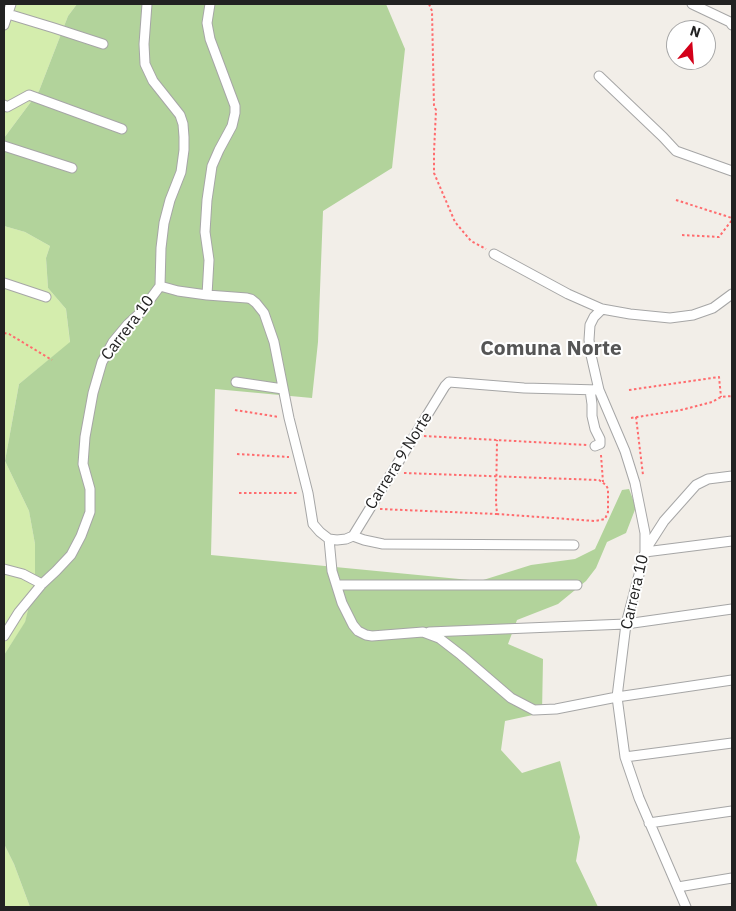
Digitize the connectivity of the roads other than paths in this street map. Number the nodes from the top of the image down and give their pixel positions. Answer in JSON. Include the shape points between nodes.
{"nodes":[{"id":1,"x":11,"y":4,"type":"edge"},
{"id":2,"x":147,"y":4,"type":"edge"},
{"id":3,"x":210,"y":4,"type":"edge"},
{"id":4,"x":692,"y":4,"type":"edge"},
{"id":5,"x":8,"y":14,"type":"junction"},
{"id":6,"x":4,"y":25,"type":"edge"},
{"id":7,"x":732,"y":25,"type":"edge"},
{"id":8,"x":103,"y":44,"type":"dead end"},
{"id":9,"x":599,"y":76,"type":"dead end"},
{"id":10,"x":4,"y":105,"type":"edge"},
{"id":11,"x":122,"y":128,"type":"dead end"},
{"id":12,"x":4,"y":146,"type":"edge"},
{"id":13,"x":72,"y":168,"type":"dead end"},
{"id":14,"x":732,"y":171,"type":"edge"},
{"id":15,"x":494,"y":254,"type":"road end"},
{"id":16,"x":4,"y":283,"type":"edge"},
{"id":17,"x":160,"y":286,"type":"junction"},
{"id":18,"x":732,"y":294,"type":"edge"},
{"id":19,"x":207,"y":295,"type":"junction"},
{"id":20,"x":46,"y":297,"type":"dead end"},
{"id":21,"x":602,"y":309,"type":"junction"},
{"id":22,"x":236,"y":382,"type":"dead end"},
{"id":23,"x":283,"y":389,"type":"junction"},
{"id":24,"x":594,"y":390,"type":"junction"},
{"id":25,"x":597,"y":445,"type":"road end"},
{"id":26,"x":732,"y":476,"type":"edge"},
{"id":27,"x":353,"y":536,"type":"junction"},
{"id":28,"x":329,"y":538,"type":"junction"},
{"id":29,"x":732,"y":541,"type":"edge"},
{"id":30,"x":574,"y":545,"type":"dead end"},
{"id":31,"x":645,"y":552,"type":"junction"},
{"id":32,"x":4,"y":570,"type":"edge"},
{"id":33,"x":42,"y":584,"type":"junction"},
{"id":34,"x":337,"y":585,"type":"junction"},
{"id":35,"x":577,"y":585,"type":"dead end"},
{"id":36,"x":732,"y":609,"type":"edge"},
{"id":37,"x":626,"y":624,"type":"junction"},
{"id":38,"x":423,"y":632,"type":"junction"},
{"id":39,"x":4,"y":636,"type":"edge"},
{"id":40,"x":732,"y":680,"type":"edge"},
{"id":41,"x":617,"y":697,"type":"junction"},
{"id":42,"x":732,"y":743,"type":"edge"},
{"id":43,"x":625,"y":757,"type":"junction"},
{"id":44,"x":732,"y":811,"type":"edge"},
{"id":45,"x":649,"y":823,"type":"junction"},
{"id":46,"x":732,"y":878,"type":"edge"},
{"id":47,"x":678,"y":887,"type":"junction"},
{"id":48,"x":686,"y":907,"type":"edge"}],
"edges":[{"from":1,"to":5,"type":"street"},
{"from":2,"to":17,"type":"street","name":"Carrera 10","via":[[146,64],[153,81],[180,115],[184,137],[181,172],[164,223]]},
{"from":3,"to":19,"type":"street","via":[[207,23],[210,39],[235,113],[212,166],[205,232],[209,260]]},
{"from":4,"to":7,"type":"street"},
{"from":5,"to":6,"type":"street"},
{"from":5,"to":8,"type":"street"},
{"from":9,"to":14,"type":"street","via":[[676,151]]},
{"from":10,"to":11,"type":"street","via":[[7,107],[29,95]]},
{"from":12,"to":13,"type":"street"},
{"from":15,"to":21,"type":"street"},
{"from":16,"to":20,"type":"street"},
{"from":17,"to":19,"type":"street"},
{"from":17,"to":33,"type":"street","name":"Carrera 10","via":[[113,342],[102,362],[85,437],[83,464],[90,489],[90,512],[71,555]]},
{"from":18,"to":21,"type":"street","via":[[713,308],[670,318]]},
{"from":19,"to":23,"type":"street","via":[[247,298],[256,303],[264,313],[274,342]]},
{"from":21,"to":24,"type":"street","name":"Carrera 10","via":[[590,325]]},
{"from":22,"to":23,"type":"street"},
{"from":23,"to":28,"type":"street","via":[[313,524]]},
{"from":24,"to":25,"type":"street","via":[[592,416],[600,439]]},
{"from":24,"to":27,"type":"street","name":"Carrera 9 Norte","via":[[449,382]]},
{"from":24,"to":31,"type":"street","name":"Carrera 10","via":[[625,451],[645,533]]},
{"from":26,"to":31,"type":"street","via":[[708,479],[696,485],[664,521]]},
{"from":27,"to":28,"type":"street","via":[[337,540]]},
{"from":27,"to":30,"type":"street","via":[[383,544]]},
{"from":28,"to":34,"type":"street","via":[[332,571]]},
{"from":29,"to":31,"type":"street"},
{"from":31,"to":37,"type":"street","name":"Carrera 10"},
{"from":32,"to":33,"type":"street","via":[[23,574]]},
{"from":33,"to":39,"type":"street","name":"Carrera 10"},
{"from":34,"to":35,"type":"street"},
{"from":34,"to":38,"type":"street","via":[[353,625],[362,633],[372,636]]},
{"from":36,"to":37,"type":"street"},
{"from":37,"to":38,"type":"street"},
{"from":37,"to":41,"type":"street","name":"Carrera 10"},
{"from":38,"to":41,"type":"street","via":[[439,638],[511,698],[534,710]]},
{"from":40,"to":41,"type":"street"},
{"from":41,"to":43,"type":"street","name":"Carrera 10"},
{"from":42,"to":43,"type":"street"},
{"from":43,"to":45,"type":"street","name":"Carrera 10"},
{"from":44,"to":45,"type":"street"},
{"from":45,"to":47,"type":"street","name":"Carrera 10"},
{"from":46,"to":47,"type":"street"},
{"from":47,"to":48,"type":"street","name":"Carrera 10"}]}
